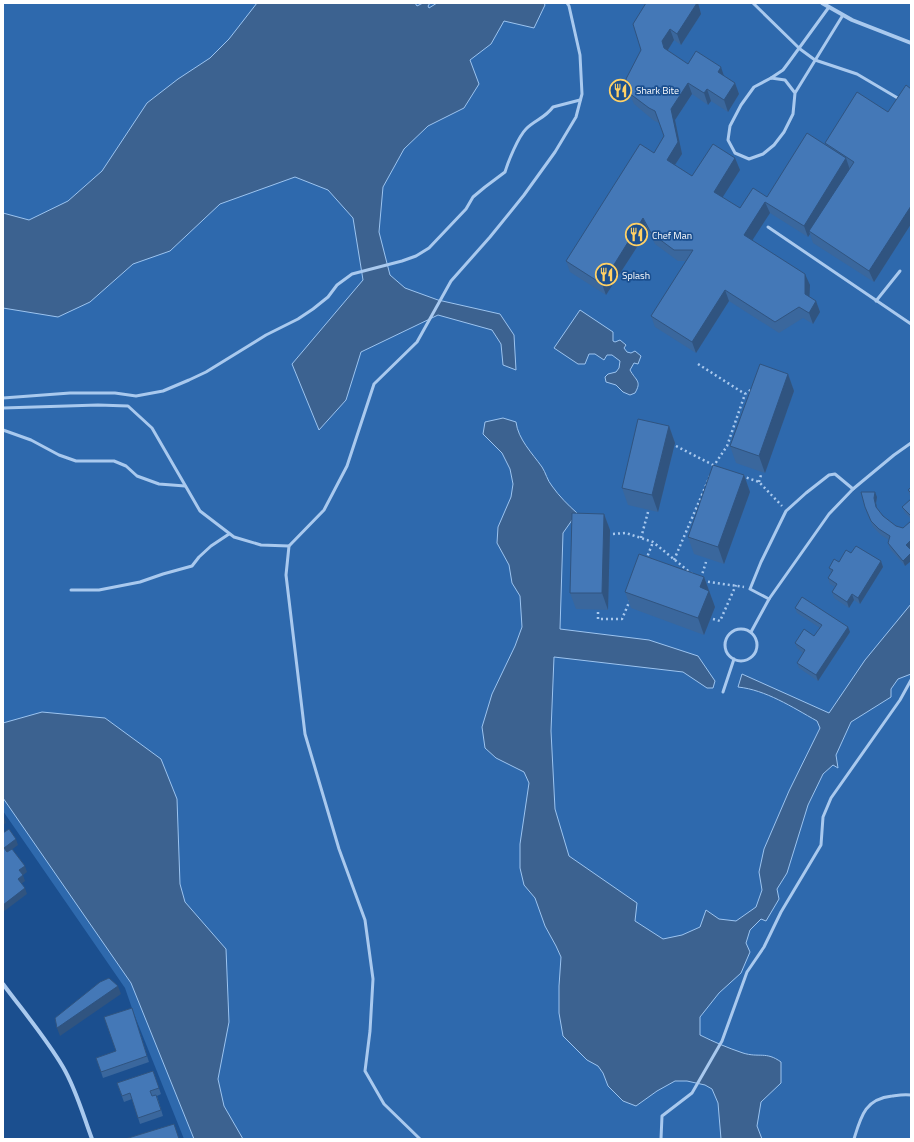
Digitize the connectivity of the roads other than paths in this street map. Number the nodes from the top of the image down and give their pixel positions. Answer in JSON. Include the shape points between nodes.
{"nodes":[{"id":1,"x":567,"y":3,"type":"edge"},
{"id":2,"x":753,"y":3,"type":"edge"},
{"id":3,"x":822,"y":3,"type":"edge"},
{"id":4,"x":828,"y":6,"type":"junction"},
{"id":5,"x":843,"y":15,"type":"junction"},
{"id":6,"x":911,"y":43,"type":"edge"},
{"id":7,"x":800,"y":49,"type":"junction"},
{"id":8,"x":815,"y":60,"type":"junction"},
{"id":9,"x":771,"y":78,"type":"junction"},
{"id":10,"x":795,"y":93,"type":"junction"},
{"id":11,"x":580,"y":100,"type":"junction"},
{"id":12,"x":906,"y":103,"type":"edge"},
{"id":13,"x":768,"y":227,"type":"dead end"},
{"id":14,"x":900,"y":270,"type":"dead end"},
{"id":15,"x":876,"y":301,"type":"junction"},
{"id":16,"x":911,"y":324,"type":"edge"},
{"id":17,"x":3,"y":398,"type":"edge"},
{"id":18,"x":3,"y":408,"type":"edge"},
{"id":19,"x":3,"y":430,"type":"edge"},
{"id":20,"x":911,"y":443,"type":"edge"},
{"id":21,"x":185,"y":486,"type":"junction"},
{"id":22,"x":854,"y":489,"type":"junction"},
{"id":23,"x":229,"y":534,"type":"junction"},
{"id":24,"x":289,"y":546,"type":"junction"},
{"id":25,"x":71,"y":590,"type":"dead end"},
{"id":26,"x":769,"y":599,"type":"junction"},
{"id":27,"x":751,"y":632,"type":"junction"},
{"id":28,"x":734,"y":659,"type":"junction"},
{"id":29,"x":911,"y":680,"type":"edge"},
{"id":30,"x":723,"y":692,"type":"dead end"},
{"id":31,"x":3,"y":984,"type":"edge"},
{"id":32,"x":911,"y":1095,"type":"edge"},
{"id":33,"x":92,"y":1139,"type":"edge"},
{"id":34,"x":420,"y":1139,"type":"edge"},
{"id":35,"x":661,"y":1139,"type":"edge"},
{"id":36,"x":854,"y":1139,"type":"edge"}],
"edges":[{"from":1,"to":11,"type":"lane","via":[[580,55]]},
{"from":2,"to":7,"type":"lane"},
{"from":3,"to":4,"type":"street"},
{"from":4,"to":5,"type":"street"},
{"from":4,"to":7,"type":"lane"},
{"from":5,"to":6,"type":"street"},
{"from":5,"to":8,"type":"lane"},
{"from":7,"to":8,"type":"lane"},
{"from":7,"to":9,"type":"lane","via":[[783,70]]},
{"from":8,"to":10,"type":"lane"},
{"from":8,"to":12,"type":"lane","via":[[857,74]]},
{"from":9,"to":10,"type":"lane","via":[[785,80]]},
{"from":9,"to":10,"type":"lane","via":[[754,87],[740,105],[730,126],[728,140],[735,153],[749,159],[763,154],[774,145],[793,114]]},
{"from":11,"to":17,"type":"lane","via":[[553,106],[548,114],[525,130],[507,164],[506,172],[473,197],[466,209],[429,248],[402,261],[352,274],[308,312],[206,372],[163,391],[136,396],[115,393],[70,393]]},
{"from":11,"to":24,"type":"lane","via":[[576,118],[524,195],[451,281],[417,342],[374,384],[347,466],[324,510]]},
{"from":13,"to":15,"type":"lane"},
{"from":14,"to":15,"type":"lane"},
{"from":15,"to":16,"type":"lane"},
{"from":18,"to":21,"type":"lane","via":[[128,406],[152,428]]},
{"from":19,"to":21,"type":"lane","via":[[76,461],[114,461],[126,466],[137,476],[159,484]]},
{"from":20,"to":22,"type":"lane"},
{"from":21,"to":23,"type":"lane","via":[[200,511]]},
{"from":22,"to":26,"type":"lane","via":[[829,514]]},
{"from":22,"to":26,"type":"lane","via":[[835,474],[829,475],[786,511],[750,589]]},
{"from":23,"to":24,"type":"lane","via":[[261,545]]},
{"from":23,"to":25,"type":"lane","via":[[211,546],[192,566],[140,582],[100,590]]},
{"from":24,"to":34,"type":"lane","via":[[286,575],[304,734],[339,849],[366,920],[373,979],[365,1071],[384,1104]]},
{"from":26,"to":27,"type":"lane"},
{"from":27,"to":28,"type":"lane","via":[[757,642],[754,655],[743,661]]},
{"from":27,"to":28,"type":"lane","via":[[739,628],[728,635],[725,647]]},
{"from":28,"to":30,"type":"lane"},
{"from":29,"to":35,"type":"lane","via":[[900,700],[831,798],[823,817],[821,845],[781,912],[764,947],[747,972],[722,1041],[692,1093],[662,1116]]},
{"from":31,"to":33,"type":"street","via":[[63,1068],[75,1092]]},
{"from":32,"to":36,"type":"lane","via":[[881,1097],[869,1105],[861,1117]]}]}
